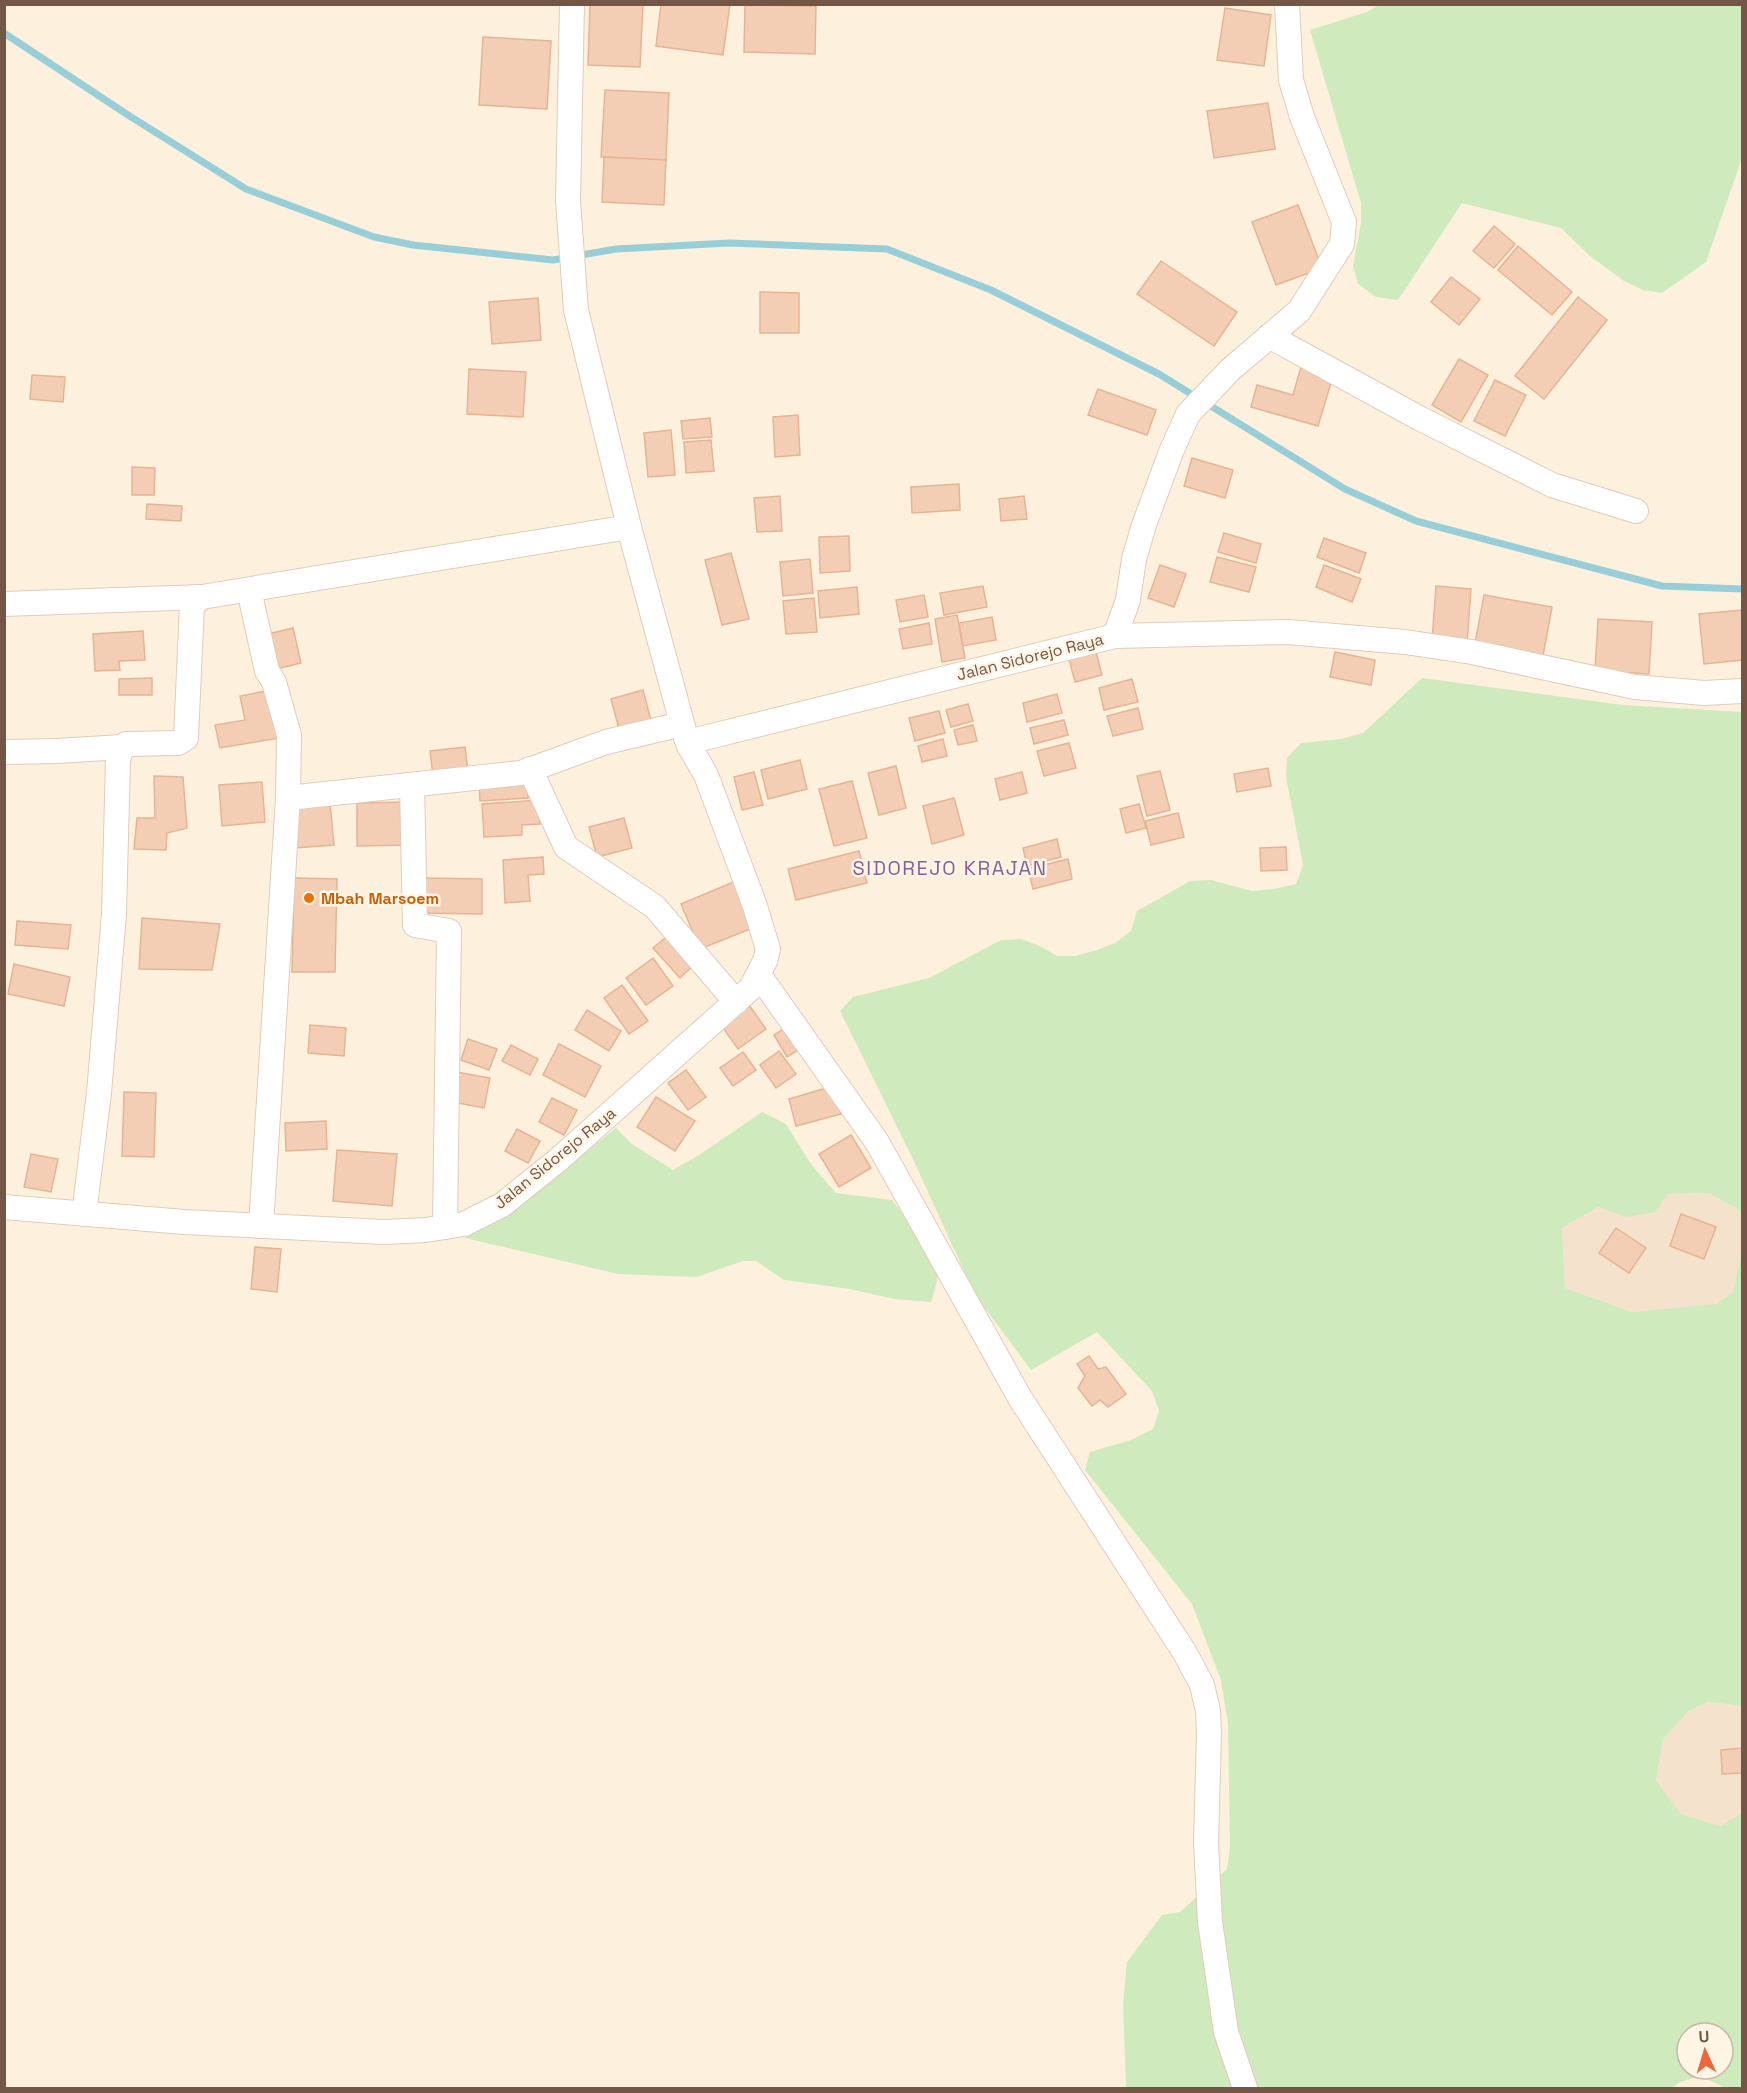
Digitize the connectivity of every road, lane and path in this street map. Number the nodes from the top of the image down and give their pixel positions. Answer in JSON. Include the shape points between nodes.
{"nodes":[{"id":1,"x":572,"y":4,"type":"edge"},
{"id":2,"x":1287,"y":4,"type":"edge"},
{"id":3,"x":1269,"y":336,"type":"junction"},
{"id":4,"x":1636,"y":511,"type":"dead end"},
{"id":5,"x":629,"y":527,"type":"junction"},
{"id":6,"x":249,"y":590,"type":"junction"},
{"id":7,"x":202,"y":597,"type":"junction"},
{"id":8,"x":4,"y":604,"type":"edge"},
{"id":9,"x":1115,"y":636,"type":"junction"},
{"id":10,"x":1743,"y":691,"type":"edge"},
{"id":11,"x":697,"y":735,"type":"junction"},
{"id":12,"x":122,"y":747,"type":"junction"},
{"id":13,"x":4,"y":752,"type":"edge"},
{"id":14,"x":530,"y":769,"type":"junction"},
{"id":15,"x":412,"y":785,"type":"junction"},
{"id":16,"x":288,"y":798,"type":"junction"},
{"id":17,"x":759,"y":975,"type":"junction"},
{"id":18,"x":736,"y":1002,"type":"junction"},
{"id":19,"x":4,"y":1207,"type":"edge"},
{"id":20,"x":84,"y":1214,"type":"junction"},
{"id":21,"x":261,"y":1226,"type":"junction"},
{"id":22,"x":445,"y":1227,"type":"junction"},
{"id":23,"x":1245,"y":2088,"type":"edge"}],
"edges":[{"from":1,"to":5,"type":"street","via":[[568,201],[576,310]]},
{"from":2,"to":3,"type":"street","name":"Jalan Sidorejo Raya","via":[[1292,80],[1302,117],[1344,222],[1344,234],[1337,253],[1299,311]]},
{"from":3,"to":4,"type":"street","via":[[1552,485]]},
{"from":3,"to":9,"type":"street","name":"Jalan Sidorejo Raya","via":[[1188,414],[1144,525],[1128,600]]},
{"from":5,"to":6,"type":"street"},
{"from":5,"to":11,"type":"street"},
{"from":6,"to":7,"type":"street"},
{"from":6,"to":16,"type":"street","via":[[267,672],[274,682],[289,735]]},
{"from":7,"to":8,"type":"street"},
{"from":7,"to":12,"type":"street","via":[[192,605],[190,618],[186,738],[178,743]]},
{"from":9,"to":10,"type":"street","via":[[1288,632],[1406,642],[1635,687],[1704,693]]},
{"from":9,"to":11,"type":"street","name":"Jalan Sidorejo Raya"},
{"from":11,"to":14,"type":"street","via":[[606,742]]},
{"from":11,"to":17,"type":"street","name":"Jalan Sidorejo Raya","via":[[706,775],[768,949]]},
{"from":12,"to":13,"type":"street"},
{"from":12,"to":20,"type":"street","via":[[118,760],[111,947]]},
{"from":14,"to":15,"type":"street"},
{"from":14,"to":18,"type":"street","via":[[566,847],[655,908]]},
{"from":15,"to":16,"type":"street"},
{"from":15,"to":22,"type":"street","via":[[415,925],[449,931]]},
{"from":16,"to":21,"type":"street"},
{"from":17,"to":18,"type":"street","name":"Jalan Sidorejo Raya"},
{"from":17,"to":23,"type":"street","via":[[877,1142],[1020,1398],[1202,1684],[1209,1734],[1206,1842],[1210,1922],[1226,2032]]},
{"from":18,"to":22,"type":"street","name":"Jalan Sidorejo Raya","via":[[502,1205],[464,1224]]},
{"from":19,"to":20,"type":"street","name":"Jalan Sidorejo Raya"},
{"from":20,"to":21,"type":"street","name":"Jalan Sidorejo Raya"},
{"from":21,"to":22,"type":"street","name":"Jalan Sidorejo Raya","via":[[384,1232]]}]}
